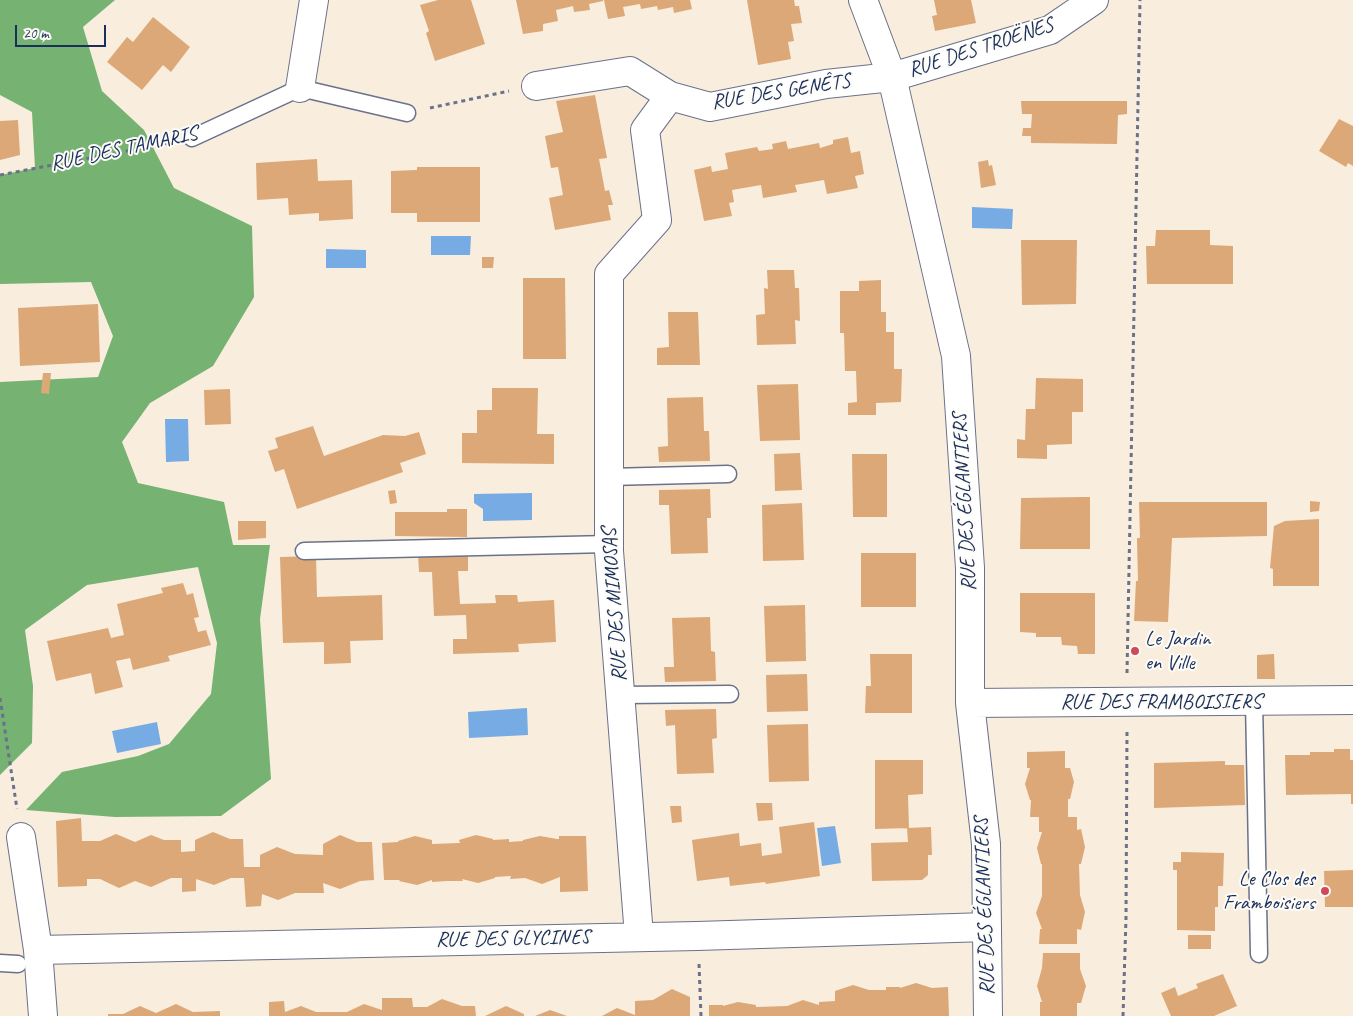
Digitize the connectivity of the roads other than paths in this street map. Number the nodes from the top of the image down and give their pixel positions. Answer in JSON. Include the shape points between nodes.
{"nodes":[{"id":1,"x":314,"y":0,"type":"edge"},
{"id":2,"x":863,"y":0,"type":"edge"},
{"id":3,"x":1094,"y":0,"type":"edge"},
{"id":4,"x":892,"y":77,"type":"junction"},
{"id":5,"x":536,"y":86,"type":"road end"},
{"id":6,"x":300,"y":88,"type":"junction"},
{"id":7,"x":670,"y":96,"type":"junction"},
{"id":8,"x":407,"y":113,"type":"road end"},
{"id":9,"x":192,"y":138,"type":"road end"},
{"id":10,"x":728,"y":474,"type":"dead end"},
{"id":11,"x":609,"y":477,"type":"junction"},
{"id":12,"x":609,"y":544,"type":"junction"},
{"id":13,"x":304,"y":551,"type":"dead end"},
{"id":14,"x":730,"y":694,"type":"dead end"},
{"id":15,"x":620,"y":695,"type":"junction"},
{"id":16,"x":1353,"y":700,"type":"edge"},
{"id":17,"x":1254,"y":701,"type":"junction"},
{"id":18,"x":970,"y":703,"type":"junction"},
{"id":19,"x":21,"y":837,"type":"road end"},
{"id":20,"x":987,"y":927,"type":"junction"},
{"id":21,"x":639,"y":936,"type":"junction"},
{"id":22,"x":1259,"y":954,"type":"dead end"},
{"id":23,"x":28,"y":957,"type":"junction"},
{"id":24,"x":0,"y":963,"type":"edge"},
{"id":25,"x":43,"y":1016,"type":"edge"},
{"id":26,"x":988,"y":1016,"type":"edge"}],
"edges":[{"from":1,"to":6,"type":"street"},
{"from":2,"to":4,"type":"street","name":"RUE DES ÉGLANTIERS"},
{"from":3,"to":4,"type":"street","name":"RUE DES TROËNES","via":[[1050,30]]},
{"from":4,"to":7,"type":"street","name":"RUE DES GENÊTS","via":[[826,84],[710,107]]},
{"from":4,"to":18,"type":"street","name":"RUE DES ÉGLANTIERS","via":[[956,356],[970,568]]},
{"from":5,"to":7,"type":"street","name":"RUE DES GENÊTS","via":[[630,72]]},
{"from":6,"to":8,"type":"lane"},
{"from":6,"to":9,"type":"lane","name":"RUE DES TAMARIS"},
{"from":7,"to":11,"type":"street","name":"RUE DES MIMOSAS","via":[[645,130],[658,220],[609,274]]},
{"from":10,"to":11,"type":"lane"},
{"from":11,"to":12,"type":"street","name":"RUE DES MIMOSAS"},
{"from":12,"to":13,"type":"lane"},
{"from":12,"to":15,"type":"street","name":"RUE DES MIMOSAS"},
{"from":14,"to":15,"type":"lane"},
{"from":15,"to":21,"type":"street","name":"RUE DES MIMOSAS"},
{"from":16,"to":17,"type":"street","name":"RUE DES FRAMBOISIERS"},
{"from":17,"to":18,"type":"street","name":"RUE DES FRAMBOISIERS"},
{"from":17,"to":22,"type":"lane"},
{"from":18,"to":20,"type":"street","name":"RUE DES ÉGLANTIERS","via":[[986,844]]},
{"from":19,"to":23,"type":"street"},
{"from":20,"to":21,"type":"street","name":"RUE DES GLYCINES"},
{"from":20,"to":26,"type":"street","name":"RUE DES ÉGLANTIERS"},
{"from":21,"to":23,"type":"street","name":"RUE DES GLYCINES"},
{"from":23,"to":24,"type":"lane"},
{"from":23,"to":25,"type":"street"}]}
